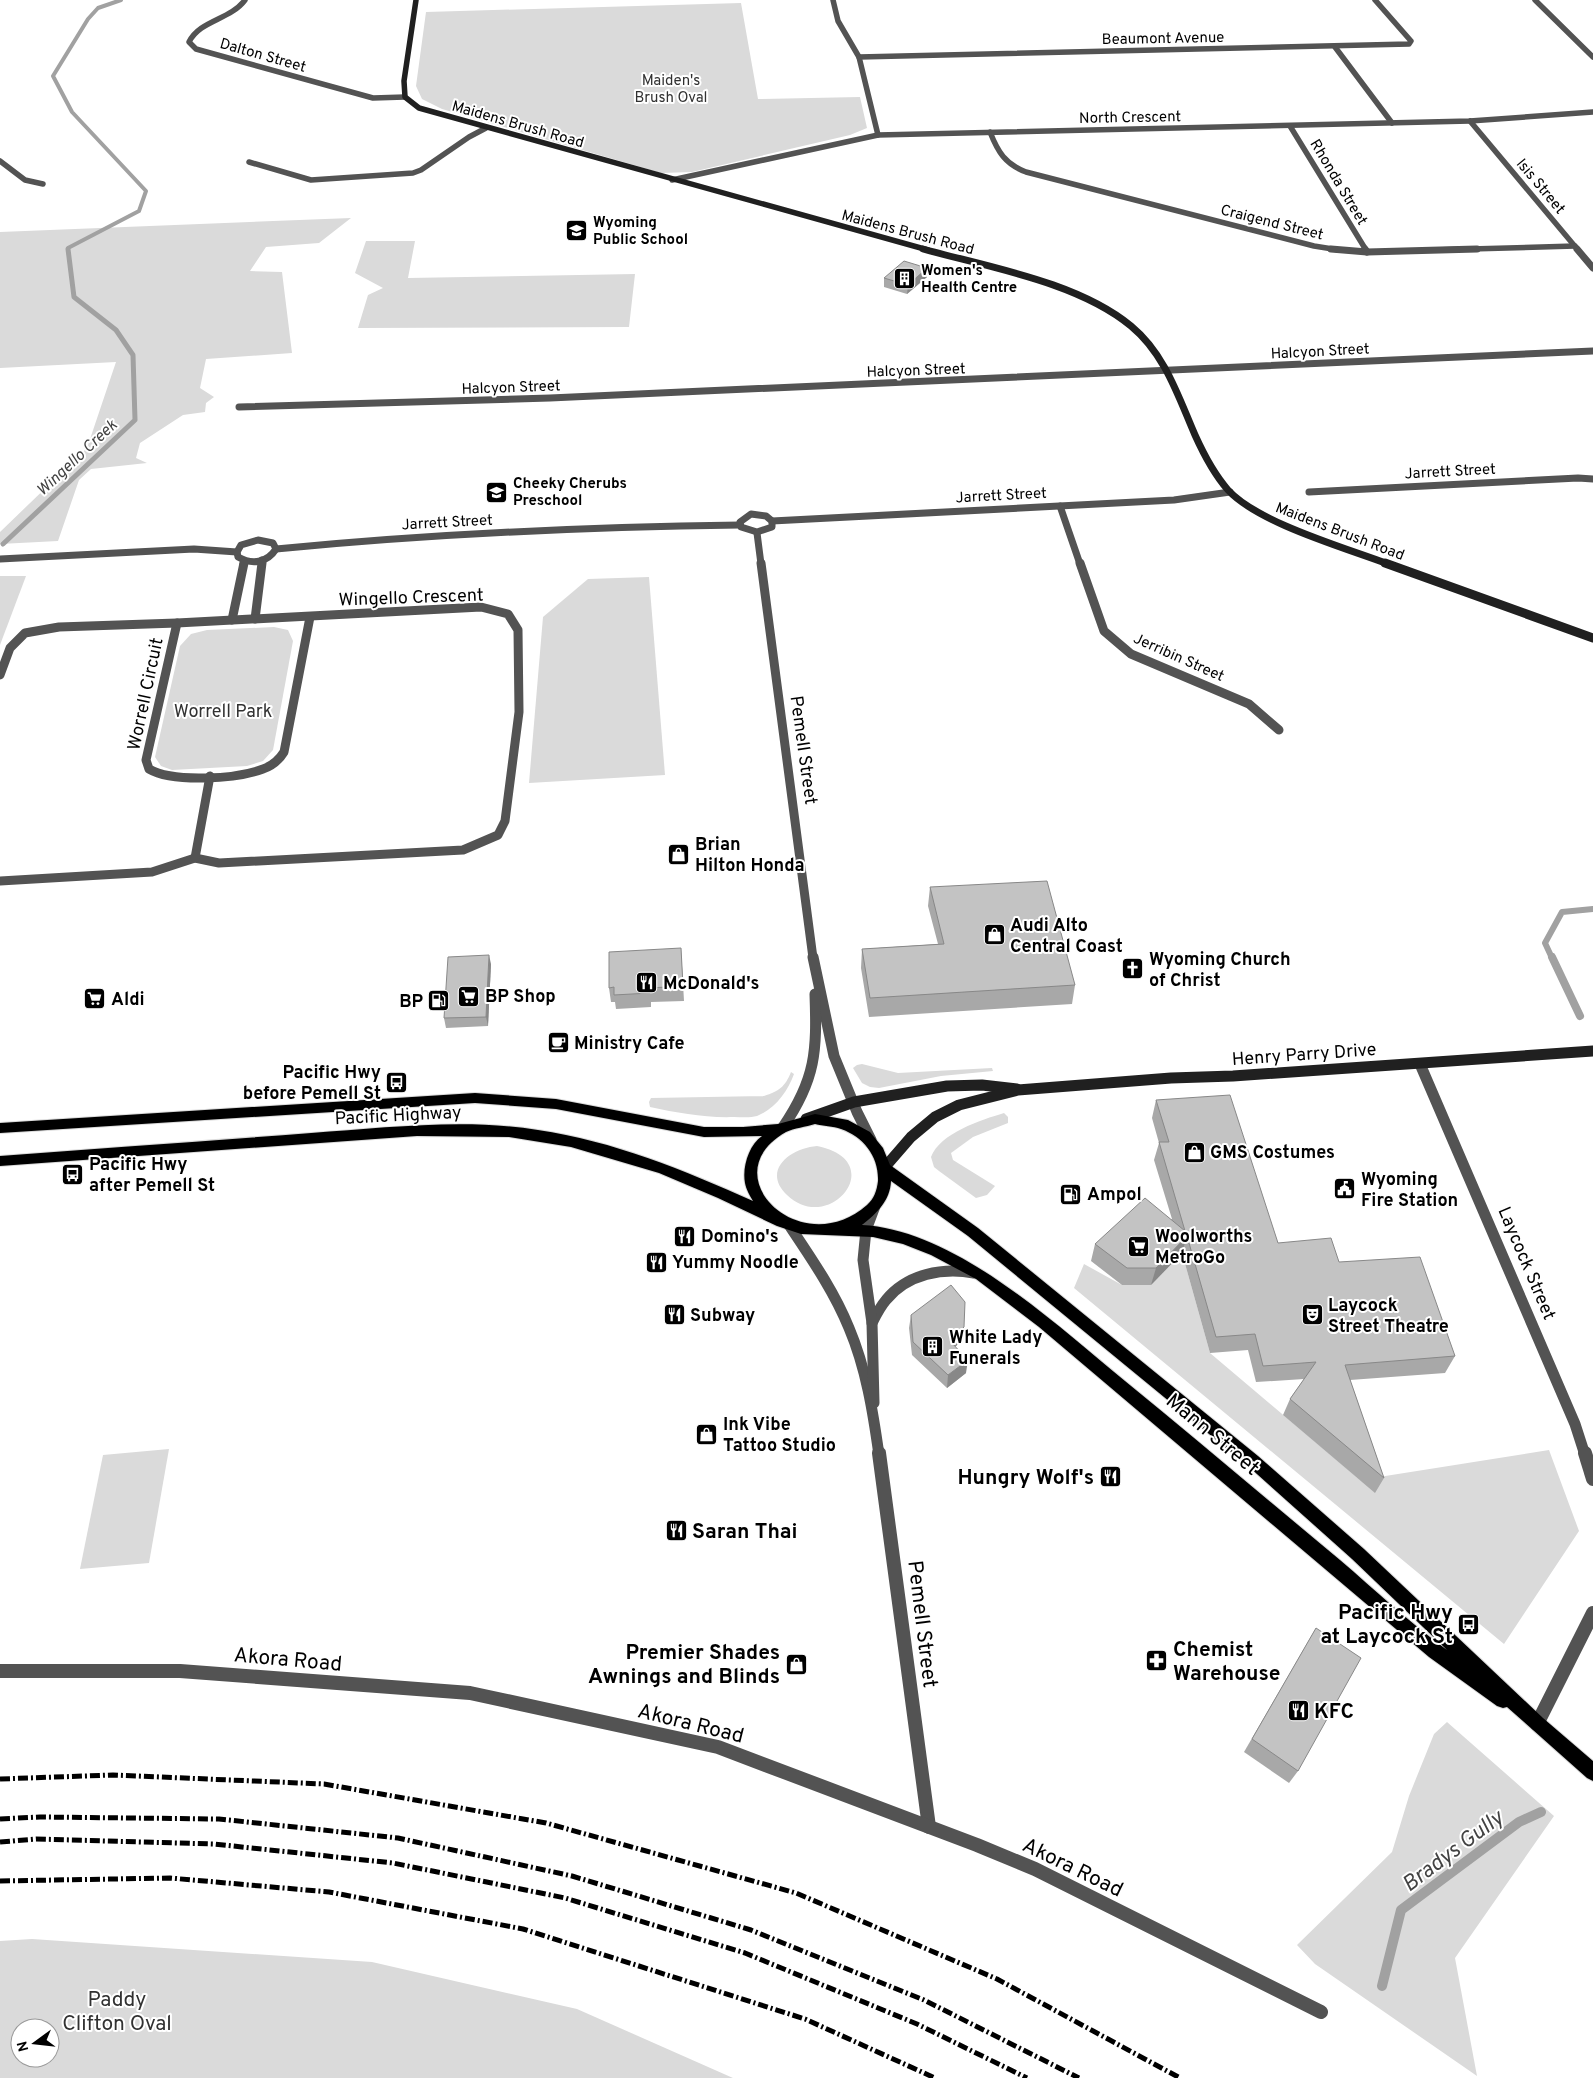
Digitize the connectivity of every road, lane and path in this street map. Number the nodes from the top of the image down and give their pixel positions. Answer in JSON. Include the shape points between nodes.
{"nodes":[{"id":1,"x":245,"y":0,"type":"edge"},
{"id":2,"x":416,"y":0,"type":"edge"},
{"id":3,"x":833,"y":0,"type":"edge"},
{"id":4,"x":1375,"y":0,"type":"edge"},
{"id":5,"x":1535,"y":0,"type":"edge"},
{"id":6,"x":1335,"y":47,"type":"junction"},
{"id":7,"x":859,"y":57,"type":"junction"},
{"id":8,"x":1593,"y":57,"type":"edge"},
{"id":9,"x":405,"y":97,"type":"junction"},
{"id":10,"x":1593,"y":112,"type":"edge"},
{"id":11,"x":1470,"y":121,"type":"junction"},
{"id":12,"x":1392,"y":123,"type":"junction"},
{"id":13,"x":1290,"y":126,"type":"junction"},
{"id":14,"x":486,"y":128,"type":"junction"},
{"id":15,"x":990,"y":132,"type":"junction"},
{"id":16,"x":878,"y":135,"type":"junction"},
{"id":17,"x":0,"y":161,"type":"edge"},
{"id":18,"x":249,"y":162,"type":"dead end"},
{"id":19,"x":672,"y":180,"type":"junction"},
{"id":20,"x":43,"y":184,"type":"dead end"},
{"id":21,"x":1575,"y":246,"type":"junction"},
{"id":22,"x":1367,"y":252,"type":"junction"},
{"id":23,"x":1593,"y":268,"type":"edge"},
{"id":24,"x":1593,"y":351,"type":"edge"},
{"id":25,"x":1167,"y":371,"type":"junction"},
{"id":26,"x":239,"y":407,"type":"dead end"},
{"id":27,"x":1593,"y":479,"type":"edge"},
{"id":28,"x":1230,"y":492,"type":"junction"},
{"id":29,"x":1309,"y":492,"type":"dead end"},
{"id":30,"x":1060,"y":506,"type":"junction"},
{"id":31,"x":772,"y":521,"type":"junction"},
{"id":32,"x":740,"y":525,"type":"junction"},
{"id":33,"x":757,"y":533,"type":"junction"},
{"id":34,"x":276,"y":549,"type":"junction"},
{"id":35,"x":237,"y":552,"type":"junction"},
{"id":36,"x":0,"y":559,"type":"edge"},
{"id":37,"x":262,"y":560,"type":"junction"},
{"id":38,"x":244,"y":561,"type":"junction"},
{"id":39,"x":310,"y":617,"type":"junction"},
{"id":40,"x":255,"y":619,"type":"junction"},
{"id":41,"x":232,"y":620,"type":"junction"},
{"id":42,"x":177,"y":623,"type":"junction"},
{"id":43,"x":1593,"y":638,"type":"edge"},
{"id":44,"x":0,"y":675,"type":"edge"},
{"id":45,"x":1278,"y":730,"type":"dead end"},
{"id":46,"x":210,"y":776,"type":"junction"},
{"id":47,"x":195,"y":858,"type":"junction"},
{"id":48,"x":0,"y":881,"type":"edge"},
{"id":49,"x":814,"y":973,"type":"junction"},
{"id":50,"x":1593,"y":1051,"type":"edge"},
{"id":51,"x":1420,"y":1064,"type":"junction"},
{"id":52,"x":1018,"y":1090,"type":"junction"},
{"id":53,"x":854,"y":1102,"type":"junction"},
{"id":54,"x":804,"y":1120,"type":"junction"},
{"id":55,"x":0,"y":1128,"type":"edge"},
{"id":56,"x":781,"y":1128,"type":"junction"},
{"id":57,"x":873,"y":1143,"type":"junction"},
{"id":58,"x":0,"y":1161,"type":"edge"},
{"id":59,"x":885,"y":1168,"type":"junction"},
{"id":60,"x":875,"y":1205,"type":"junction"},
{"id":61,"x":785,"y":1223,"type":"junction"},
{"id":62,"x":834,"y":1229,"type":"junction"},
{"id":63,"x":866,"y":1230,"type":"junction"},
{"id":64,"x":981,"y":1275,"type":"junction"},
{"id":65,"x":872,"y":1323,"type":"junction"},
{"id":66,"x":874,"y":1427,"type":"junction"},
{"id":67,"x":1593,"y":1480,"type":"edge"},
{"id":68,"x":1593,"y":1613,"type":"edge"},
{"id":69,"x":0,"y":1671,"type":"edge"},
{"id":70,"x":1537,"y":1724,"type":"junction"},
{"id":71,"x":1593,"y":1772,"type":"edge"},
{"id":72,"x":928,"y":1827,"type":"junction"},
{"id":73,"x":1321,"y":2012,"type":"dead end"}],
"edges":[{"from":1,"to":9,"type":"street","name":"Dalton Street","via":[[234,12],[196,31],[190,37],[191,46],[373,98]]},
{"from":2,"to":9,"type":"street","via":[[404,82]]},
{"from":3,"to":7,"type":"street","via":[[838,22]]},
{"from":4,"to":6,"type":"street","name":"Beaumont Avenue","via":[[1411,40],[1409,44]]},
{"from":5,"to":8,"type":"street"},
{"from":6,"to":7,"type":"street","name":"Beaumont Avenue"},
{"from":6,"to":12,"type":"street"},
{"from":7,"to":16,"type":"street"},
{"from":9,"to":14,"type":"street","name":"Maidens Brush Road","via":[[419,108]]},
{"from":10,"to":11,"type":"street","name":"North Crescent"},
{"from":11,"to":12,"type":"street","name":"North Crescent"},
{"from":11,"to":21,"type":"street","name":"Isis Street"},
{"from":12,"to":13,"type":"street","name":"North Crescent"},
{"from":13,"to":15,"type":"street","name":"North Crescent"},
{"from":13,"to":22,"type":"street","name":"Rhonda Street"},
{"from":14,"to":18,"type":"street","via":[[421,170],[403,175],[311,180]]},
{"from":14,"to":19,"type":"street","name":"Maidens Brush Road"},
{"from":15,"to":16,"type":"street","name":"North Crescent"},
{"from":15,"to":22,"type":"street","name":"Craigend Street","via":[[1002,159],[1026,172],[1314,246]]},
{"from":16,"to":19,"type":"street","name":"North Crescent"},
{"from":17,"to":20,"type":"street","via":[[26,180]]},
{"from":19,"to":25,"type":"street","name":"Maidens Brush Road","via":[[1044,282],[1093,301],[1125,320],[1144,338]]},
{"from":21,"to":22,"type":"street","name":"Craigend Street"},
{"from":21,"to":23,"type":"street","name":"Isis Street"},
{"from":24,"to":25,"type":"street","name":"Halcyon Street"},
{"from":25,"to":26,"type":"street","name":"Halcyon Street","via":[[550,398]]},
{"from":25,"to":28,"type":"street","name":"Maidens Brush Road","via":[[1201,450]]},
{"from":27,"to":29,"type":"street","name":"Jarrett Street"},
{"from":28,"to":30,"type":"street","name":"Jarrett Street","via":[[1174,500]]},
{"from":28,"to":43,"type":"street","name":"Maidens Brush Road","via":[[1258,512],[1298,531]]},
{"from":30,"to":31,"type":"street","name":"Jarrett Street"},
{"from":30,"to":45,"type":"street","name":"Jerribin Street","via":[[1104,631],[1131,654],[1249,704]]},
{"from":31,"to":32,"type":"street","name":"Jarrett Street","via":[[766,516],[751,514],[742,518]]},
{"from":31,"to":33,"type":"street","via":[[769,529]]},
{"from":32,"to":33,"type":"street"},
{"from":32,"to":34,"type":"street","name":"Jarrett Street","via":[[640,526],[360,541]]},
{"from":33,"to":49,"type":"street","name":"Pemell Street"},
{"from":34,"to":35,"type":"street","name":"Jarrett Street","via":[[269,541],[258,540],[242,545]]},
{"from":34,"to":37,"type":"street","via":[[274,554]]},
{"from":35,"to":36,"type":"street","via":[[194,549]]},
{"from":35,"to":38,"type":"street"},
{"from":37,"to":38,"type":"street"},
{"from":37,"to":40,"type":"street"},
{"from":38,"to":41,"type":"street"},
{"from":39,"to":40,"type":"street","name":"Wingello Crescent"},
{"from":39,"to":46,"type":"street","name":"Worrell Circuit","via":[[284,752],[276,763],[262,770]]},
{"from":39,"to":47,"type":"street","name":"Wingello Crescent","via":[[481,607],[508,614],[518,630],[519,712],[505,821],[498,835],[463,850],[219,863]]},
{"from":40,"to":41,"type":"street","name":"Wingello Crescent"},
{"from":41,"to":42,"type":"street","name":"Wingello Crescent"},
{"from":42,"to":44,"type":"street","name":"Wingello Crescent","via":[[59,627],[25,632],[10,648]]},
{"from":42,"to":46,"type":"street","name":"Worrell Circuit","via":[[146,760],[149,769],[159,774]]},
{"from":46,"to":47,"type":"street"},
{"from":47,"to":48,"type":"street","name":"Wingello Crescent","via":[[152,872]]},
{"from":49,"to":53,"type":"street","name":"Pemell Street","via":[[834,1056]]},
{"from":49,"to":56,"type":"street","name":"Pemell Street","via":[[816,1028],[812,1067],[806,1089]]},
{"from":50,"to":51,"type":"street","name":"Henry Parry Drive"},
{"from":51,"to":52,"type":"street","name":"Henry Parry Drive"},
{"from":51,"to":67,"type":"street","name":"Laycock Street","via":[[1575,1424]]},
{"from":52,"to":53,"type":"street","name":"Henry Parry Drive","via":[[1002,1086],[961,1085]]},
{"from":52,"to":59,"type":"street","name":"Henry Parry Drive","via":[[959,1105],[935,1117],[911,1136]]},
{"from":53,"to":54,"type":"street","name":"Henry Parry Drive"},
{"from":53,"to":57,"type":"street","name":"Pemell Street"},
{"from":54,"to":56,"type":"main road"},
{"from":54,"to":57,"type":"main road","via":[[837,1122],[857,1130]]},
{"from":55,"to":56,"type":"main road","name":"Pacific Highway","via":[[475,1098],[556,1104],[704,1132]]},
{"from":56,"to":61,"type":"main road","via":[[758,1149],[750,1175],[758,1202]]},
{"from":57,"to":59,"type":"main road"},
{"from":58,"to":61,"type":"main road","name":"Pacific Highway","via":[[418,1131],[509,1132],[570,1142],[662,1168]]},
{"from":59,"to":60,"type":"main road","via":[[884,1188]]},
{"from":59,"to":70,"type":"main road","name":"Mann Street","via":[[973,1232],[1253,1460],[1358,1554]]},
{"from":60,"to":62,"type":"main road","via":[[853,1223]]},
{"from":60,"to":63,"type":"street","name":"Pemell Street"},
{"from":61,"to":62,"type":"main road","via":[[806,1230]]},
{"from":61,"to":66,"type":"street","name":"Pemell Street","via":[[820,1273],[844,1316],[862,1367]]},
{"from":62,"to":63,"type":"main road","name":"Mann Street"},
{"from":63,"to":64,"type":"main road","name":"Mann Street","via":[[918,1244]]},
{"from":63,"to":65,"type":"street","name":"Pemell Street","via":[[863,1260]]},
{"from":64,"to":65,"type":"street","via":[[945,1270],[918,1277],[888,1297]]},
{"from":64,"to":70,"type":"main road","name":"Mann Street","via":[[1175,1430],[1435,1651]]},
{"from":65,"to":66,"type":"street","name":"Pemell Street"},
{"from":66,"to":72,"type":"street","name":"Pemell Street","via":[[894,1554]]},
{"from":68,"to":70,"type":"street"},
{"from":69,"to":72,"type":"street","name":"Akora Road","via":[[180,1671],[470,1693],[718,1747]]},
{"from":70,"to":71,"type":"main road","name":"Mann Street"},
{"from":72,"to":73,"type":"street","name":"Akora Road","via":[[1035,1869]]}]}
